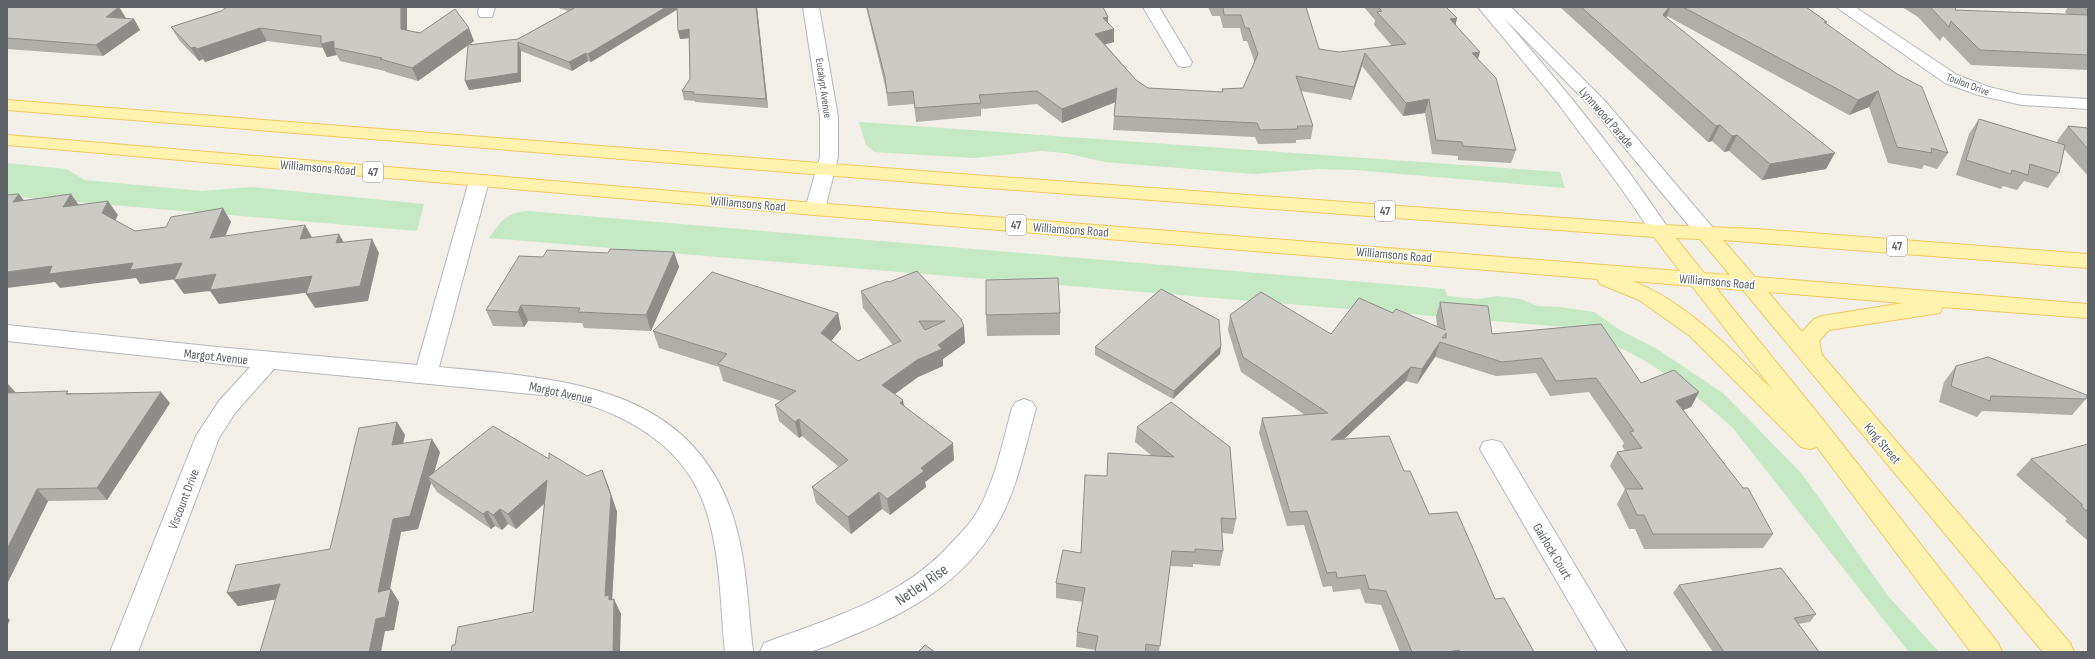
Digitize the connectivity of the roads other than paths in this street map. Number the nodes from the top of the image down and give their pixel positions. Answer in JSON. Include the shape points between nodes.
{"nodes":[{"id":1,"x":811,"y":7,"type":"edge"},
{"id":2,"x":1151,"y":7,"type":"edge"},
{"id":3,"x":1486,"y":7,"type":"edge"},
{"id":4,"x":1502,"y":7,"type":"edge"},
{"id":5,"x":1844,"y":7,"type":"edge"},
{"id":6,"x":1184,"y":62,"type":"dead end"},
{"id":7,"x":2088,"y":104,"type":"edge"},
{"id":8,"x":7,"y":105,"type":"edge"},
{"id":9,"x":7,"y":140,"type":"edge"},
{"id":10,"x":826,"y":169,"type":"junction"},
{"id":11,"x":480,"y":181,"type":"junction"},
{"id":12,"x":815,"y":209,"type":"junction"},
{"id":13,"x":1660,"y":231,"type":"junction"},
{"id":14,"x":1706,"y":233,"type":"junction"},
{"id":15,"x":2088,"y":261,"type":"edge"},
{"id":16,"x":1584,"y":270,"type":"junction"},
{"id":17,"x":1697,"y":280,"type":"junction"},
{"id":18,"x":1750,"y":284,"type":"junction"},
{"id":19,"x":1991,"y":303,"type":"junction"},
{"id":20,"x":2088,"y":311,"type":"edge"},
{"id":21,"x":7,"y":334,"type":"edge"},
{"id":22,"x":1811,"y":358,"type":"junction"},
{"id":23,"x":268,"y":361,"type":"junction"},
{"id":24,"x":426,"y":374,"type":"junction"},
{"id":25,"x":1024,"y":408,"type":"dead end"},
{"id":26,"x":1492,"y":449,"type":"dead end"},
{"id":27,"x":1875,"y":506,"type":"junction"},
{"id":28,"x":124,"y":652,"type":"edge"},
{"id":29,"x":739,"y":652,"type":"edge"},
{"id":30,"x":774,"y":652,"type":"edge"},
{"id":31,"x":1613,"y":652,"type":"edge"},
{"id":32,"x":1988,"y":652,"type":"edge"},
{"id":33,"x":2060,"y":652,"type":"edge"}],
"edges":[{"from":1,"to":10,"type":"street","name":"Eucalypt Avenue","via":[[829,117],[829,157]]},
{"from":2,"to":6,"type":"street"},
{"from":3,"to":13,"type":"street","name":"Lynnwood Parade","via":[[1563,98],[1629,185]]},
{"from":4,"to":14,"type":"street","name":"Lynnwood Parade","via":[[1599,105]]},
{"from":5,"to":7,"type":"street","name":"Toulon Drive","via":[[1951,79],[1984,91],[2022,100]]},
{"from":8,"to":10,"type":"main road","number":"47"},
{"from":9,"to":11,"type":"main road","name":"Williamsons Road","number":"47"},
{"from":10,"to":12,"type":"street","name":"Eucalypt Avenue"},
{"from":10,"to":13,"type":"main road","number":"47"},
{"from":11,"to":12,"type":"main road","name":"Williamsons Road","number":"47"},
{"from":11,"to":24,"type":"street"},
{"from":12,"to":16,"type":"main road","name":"Williamsons Road","number":"47"},
{"from":13,"to":14,"type":"main road","number":"47"},
{"from":13,"to":17,"type":"main road"},
{"from":14,"to":15,"type":"main road","number":"47"},
{"from":14,"to":18,"type":"main road","name":"King Street"},
{"from":16,"to":17,"type":"main road","name":"Williamsons Road","number":"47"},
{"from":16,"to":27,"type":"main road","via":[[1648,294],[1698,331]]},
{"from":17,"to":18,"type":"main road","name":"Williamsons Road","number":"47"},
{"from":17,"to":27,"type":"main road","via":[[1812,422]]},
{"from":18,"to":19,"type":"main road","name":"Williamsons Road","number":"47"},
{"from":18,"to":22,"type":"main road","name":"King Street"},
{"from":19,"to":20,"type":"main road","name":"Williamsons Road","number":"47"},
{"from":19,"to":22,"type":"main road","via":[[1890,312],[1822,324],[1808,339]]},
{"from":21,"to":23,"type":"street","name":"Margot Avenue"},
{"from":22,"to":33,"type":"main road","name":"King Street"},
{"from":23,"to":24,"type":"street","name":"Margot Avenue"},
{"from":23,"to":28,"type":"street","name":"Viscount Drive","via":[[227,407],[208,436]]},
{"from":24,"to":29,"type":"street","name":"Margot Avenue","via":[[538,386],[588,395],[633,413],[663,432],[689,457],[708,484],[721,515],[729,556]]},
{"from":25,"to":30,"type":"street","name":"Netley Rise","via":[[1005,475],[988,516],[958,558],[935,579],[878,612]]},
{"from":26,"to":31,"type":"street","name":"Gairlock Court"},
{"from":27,"to":32,"type":"main road"}]}
